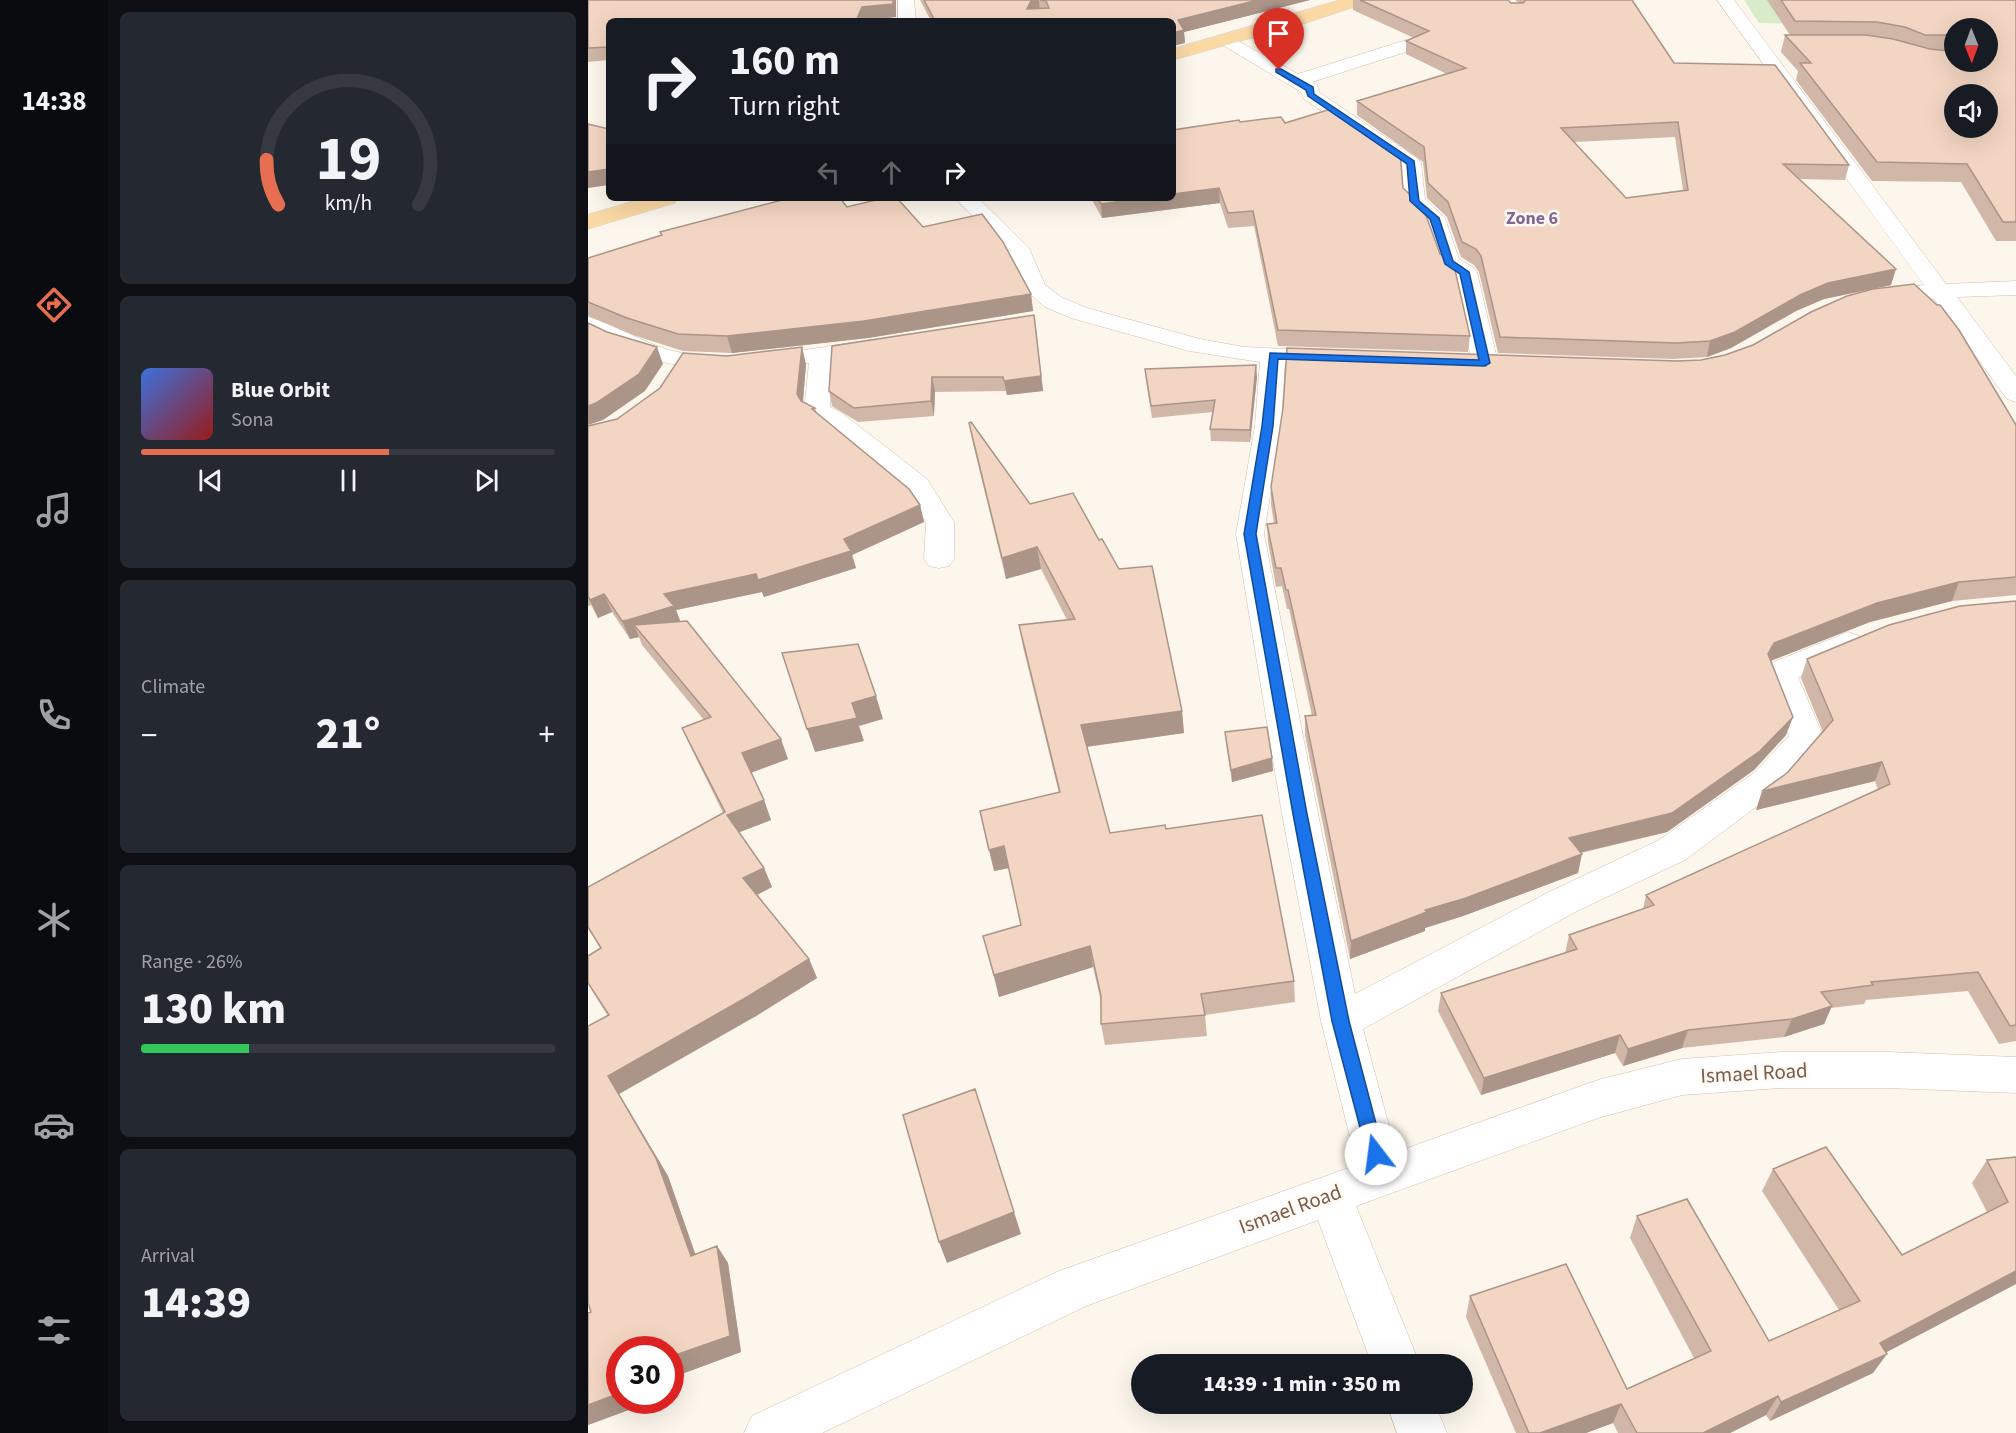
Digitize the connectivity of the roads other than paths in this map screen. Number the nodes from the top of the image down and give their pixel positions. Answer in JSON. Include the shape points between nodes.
{"nodes":[{"id":1,"x":906,"y":0,"type":"edge"},
{"id":2,"x":1357,"y":0,"type":"edge"},
{"id":3,"x":1725,"y":0,"type":"edge"},
{"id":4,"x":907,"y":18,"type":"edge"},
{"id":5,"x":1227,"y":40,"type":"junction"},
{"id":6,"x":1412,"y":44,"type":"edge"},
{"id":7,"x":1756,"y":44,"type":"junction"},
{"id":8,"x":1779,"y":44,"type":"dead end"},
{"id":9,"x":1176,"y":54,"type":"edge"},
{"id":10,"x":1296,"y":81,"type":"junction"},
{"id":11,"x":657,"y":201,"type":"edge"},
{"id":12,"x":969,"y":201,"type":"edge"},
{"id":13,"x":588,"y":222,"type":"edge"},
{"id":14,"x":2016,"y":288,"type":"edge"},
{"id":15,"x":1939,"y":291,"type":"junction"},
{"id":16,"x":1854,"y":301,"type":"edge"},
{"id":17,"x":1079,"y":313,"type":"junction"},
{"id":18,"x":1032,"y":320,"type":"edge"},
{"id":19,"x":588,"y":324,"type":"edge"},
{"id":20,"x":903,"y":341,"type":"edge"},
{"id":21,"x":822,"y":353,"type":"junction"},
{"id":22,"x":1273,"y":355,"type":"junction"},
{"id":23,"x":1356,"y":359,"type":"edge"},
{"id":24,"x":1484,"y":363,"type":"edge"},
{"id":25,"x":2016,"y":394,"type":"edge"},
{"id":26,"x":939,"y":559,"type":"dead end"},
{"id":27,"x":1882,"y":631,"type":"edge"},
{"id":28,"x":1341,"y":1021,"type":"junction"},
{"id":29,"x":2016,"y":1075,"type":"edge"},
{"id":30,"x":1381,"y":1176,"type":"junction"},
{"id":31,"x":1330,"y":1195,"type":"junction"},
{"id":32,"x":1392,"y":1354,"type":"edge"},
{"id":33,"x":1415,"y":1414,"type":"edge"},
{"id":34,"x":769,"y":1433,"type":"edge"},
{"id":35,"x":1422,"y":1433,"type":"edge"}],
"edges":[{"from":1,"to":4,"type":"street"},
{"from":2,"to":5,"type":"main road"},
{"from":3,"to":7,"type":"street"},
{"from":5,"to":9,"type":"main road"},
{"from":5,"to":10,"type":"street"},
{"from":6,"to":10,"type":"street"},
{"from":7,"to":8,"type":"street"},
{"from":7,"to":15,"type":"street"},
{"from":10,"to":24,"type":"street","via":[[1411,163],[1414,201],[1434,218],[1449,262],[1465,272]]},
{"from":11,"to":13,"type":"main road"},
{"from":12,"to":17,"type":"street","via":[[1021,253],[1035,288],[1053,302]]},
{"from":14,"to":15,"type":"street"},
{"from":15,"to":16,"type":"street"},
{"from":15,"to":25,"type":"street"},
{"from":17,"to":18,"type":"street"},
{"from":17,"to":22,"type":"street","via":[[1198,346]]},
{"from":19,"to":21,"type":"street","via":[[675,369]]},
{"from":20,"to":21,"type":"street"},
{"from":21,"to":26,"type":"street","via":[[817,411],[833,419],[917,485],[940,522]]},
{"from":22,"to":23,"type":"street"},
{"from":22,"to":28,"type":"street","via":[[1268,426],[1250,534]]},
{"from":27,"to":28,"type":"street","via":[[1780,672],[1807,738],[1767,781],[1672,850],[1562,902]]},
{"from":28,"to":30,"type":"street"},
{"from":29,"to":30,"type":"street","name":"Ismael Road","via":[[1781,1070],[1682,1077],[1599,1099]]},
{"from":30,"to":31,"type":"street","name":"Ismael Road"},
{"from":31,"to":32,"type":"street"},
{"from":31,"to":34,"type":"street","name":"Ismael Road","via":[[1075,1287]]},
{"from":33,"to":35,"type":"street"}]}
